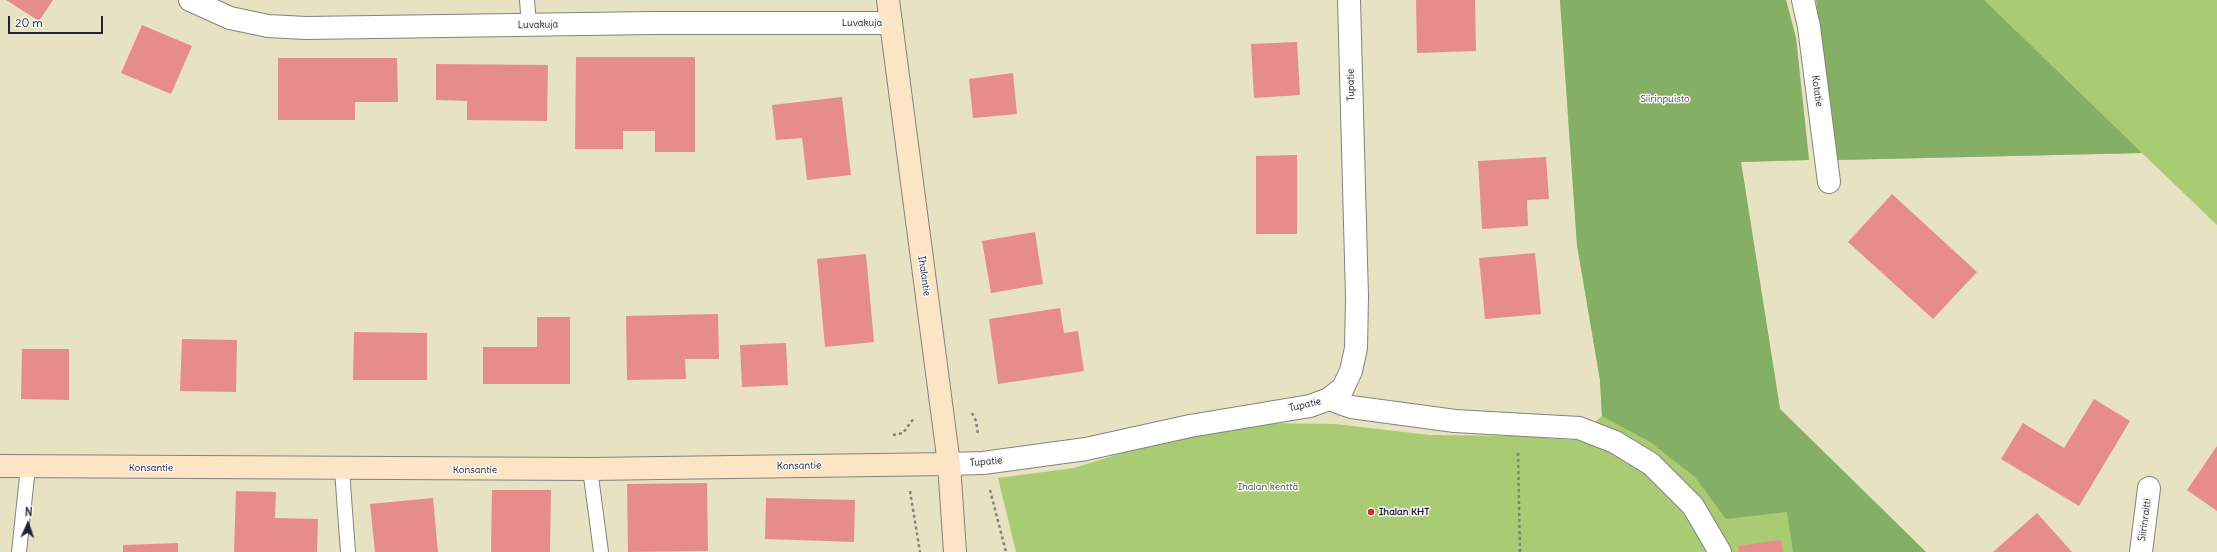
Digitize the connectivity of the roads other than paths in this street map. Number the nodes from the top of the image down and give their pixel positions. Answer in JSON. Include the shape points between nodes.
{"nodes":[{"id":1,"x":190,"y":0,"type":"edge"},
{"id":2,"x":527,"y":0,"type":"edge"},
{"id":3,"x":888,"y":0,"type":"edge"},
{"id":4,"x":1349,"y":0,"type":"edge"},
{"id":5,"x":1803,"y":0,"type":"edge"},
{"id":6,"x":891,"y":23,"type":"junction"},
{"id":7,"x":529,"y":25,"type":"junction"},
{"id":8,"x":1829,"y":182,"type":"dead end"},
{"id":9,"x":1329,"y":399,"type":"junction"},
{"id":10,"x":949,"y":464,"type":"junction"},
{"id":11,"x":0,"y":466,"type":"edge"},
{"id":12,"x":28,"y":467,"type":"junction"},
{"id":13,"x":342,"y":470,"type":"junction"},
{"id":14,"x":590,"y":470,"type":"junction"},
{"id":15,"x":2149,"y":488,"type":"dead end"},
{"id":16,"x":19,"y":552,"type":"edge"},
{"id":17,"x":348,"y":552,"type":"edge"},
{"id":18,"x":601,"y":552,"type":"edge"},
{"id":19,"x":955,"y":552,"type":"edge"},
{"id":20,"x":1720,"y":552,"type":"edge"},
{"id":21,"x":2141,"y":552,"type":"edge"}],
"edges":[{"from":1,"to":7,"type":"street","name":"Luvakuja","via":[[230,18],[268,26],[306,28]]},
{"from":2,"to":7,"type":"lane"},
{"from":3,"to":6,"type":"street","name":"Ihalantie"},
{"from":4,"to":9,"type":"street","name":"Tupatie","via":[[1357,297],[1356,348],[1351,371],[1343,388]]},
{"from":5,"to":8,"type":"street","name":"Kotatie","via":[[1809,27]]},
{"from":6,"to":7,"type":"street","name":"Luvakuja"},
{"from":6,"to":10,"type":"street","name":"Ihalantie"},
{"from":9,"to":10,"type":"street","name":"Tupatie","via":[[1310,406],[1190,426],[1086,449],[983,463]]},
{"from":9,"to":20,"type":"street","via":[[1351,407],[1455,421],[1579,428],[1615,442],[1651,464],[1693,506]]},
{"from":10,"to":14,"type":"street","name":"Konsantie"},
{"from":10,"to":19,"type":"street","name":"Ihalantie"},
{"from":11,"to":12,"type":"street","name":"Konsantie"},
{"from":12,"to":13,"type":"street","name":"Konsantie"},
{"from":12,"to":16,"type":"lane"},
{"from":13,"to":14,"type":"street","name":"Konsantie"},
{"from":13,"to":17,"type":"lane"},
{"from":14,"to":18,"type":"lane"},
{"from":15,"to":21,"type":"street","name":"Siirinraitti"}]}
